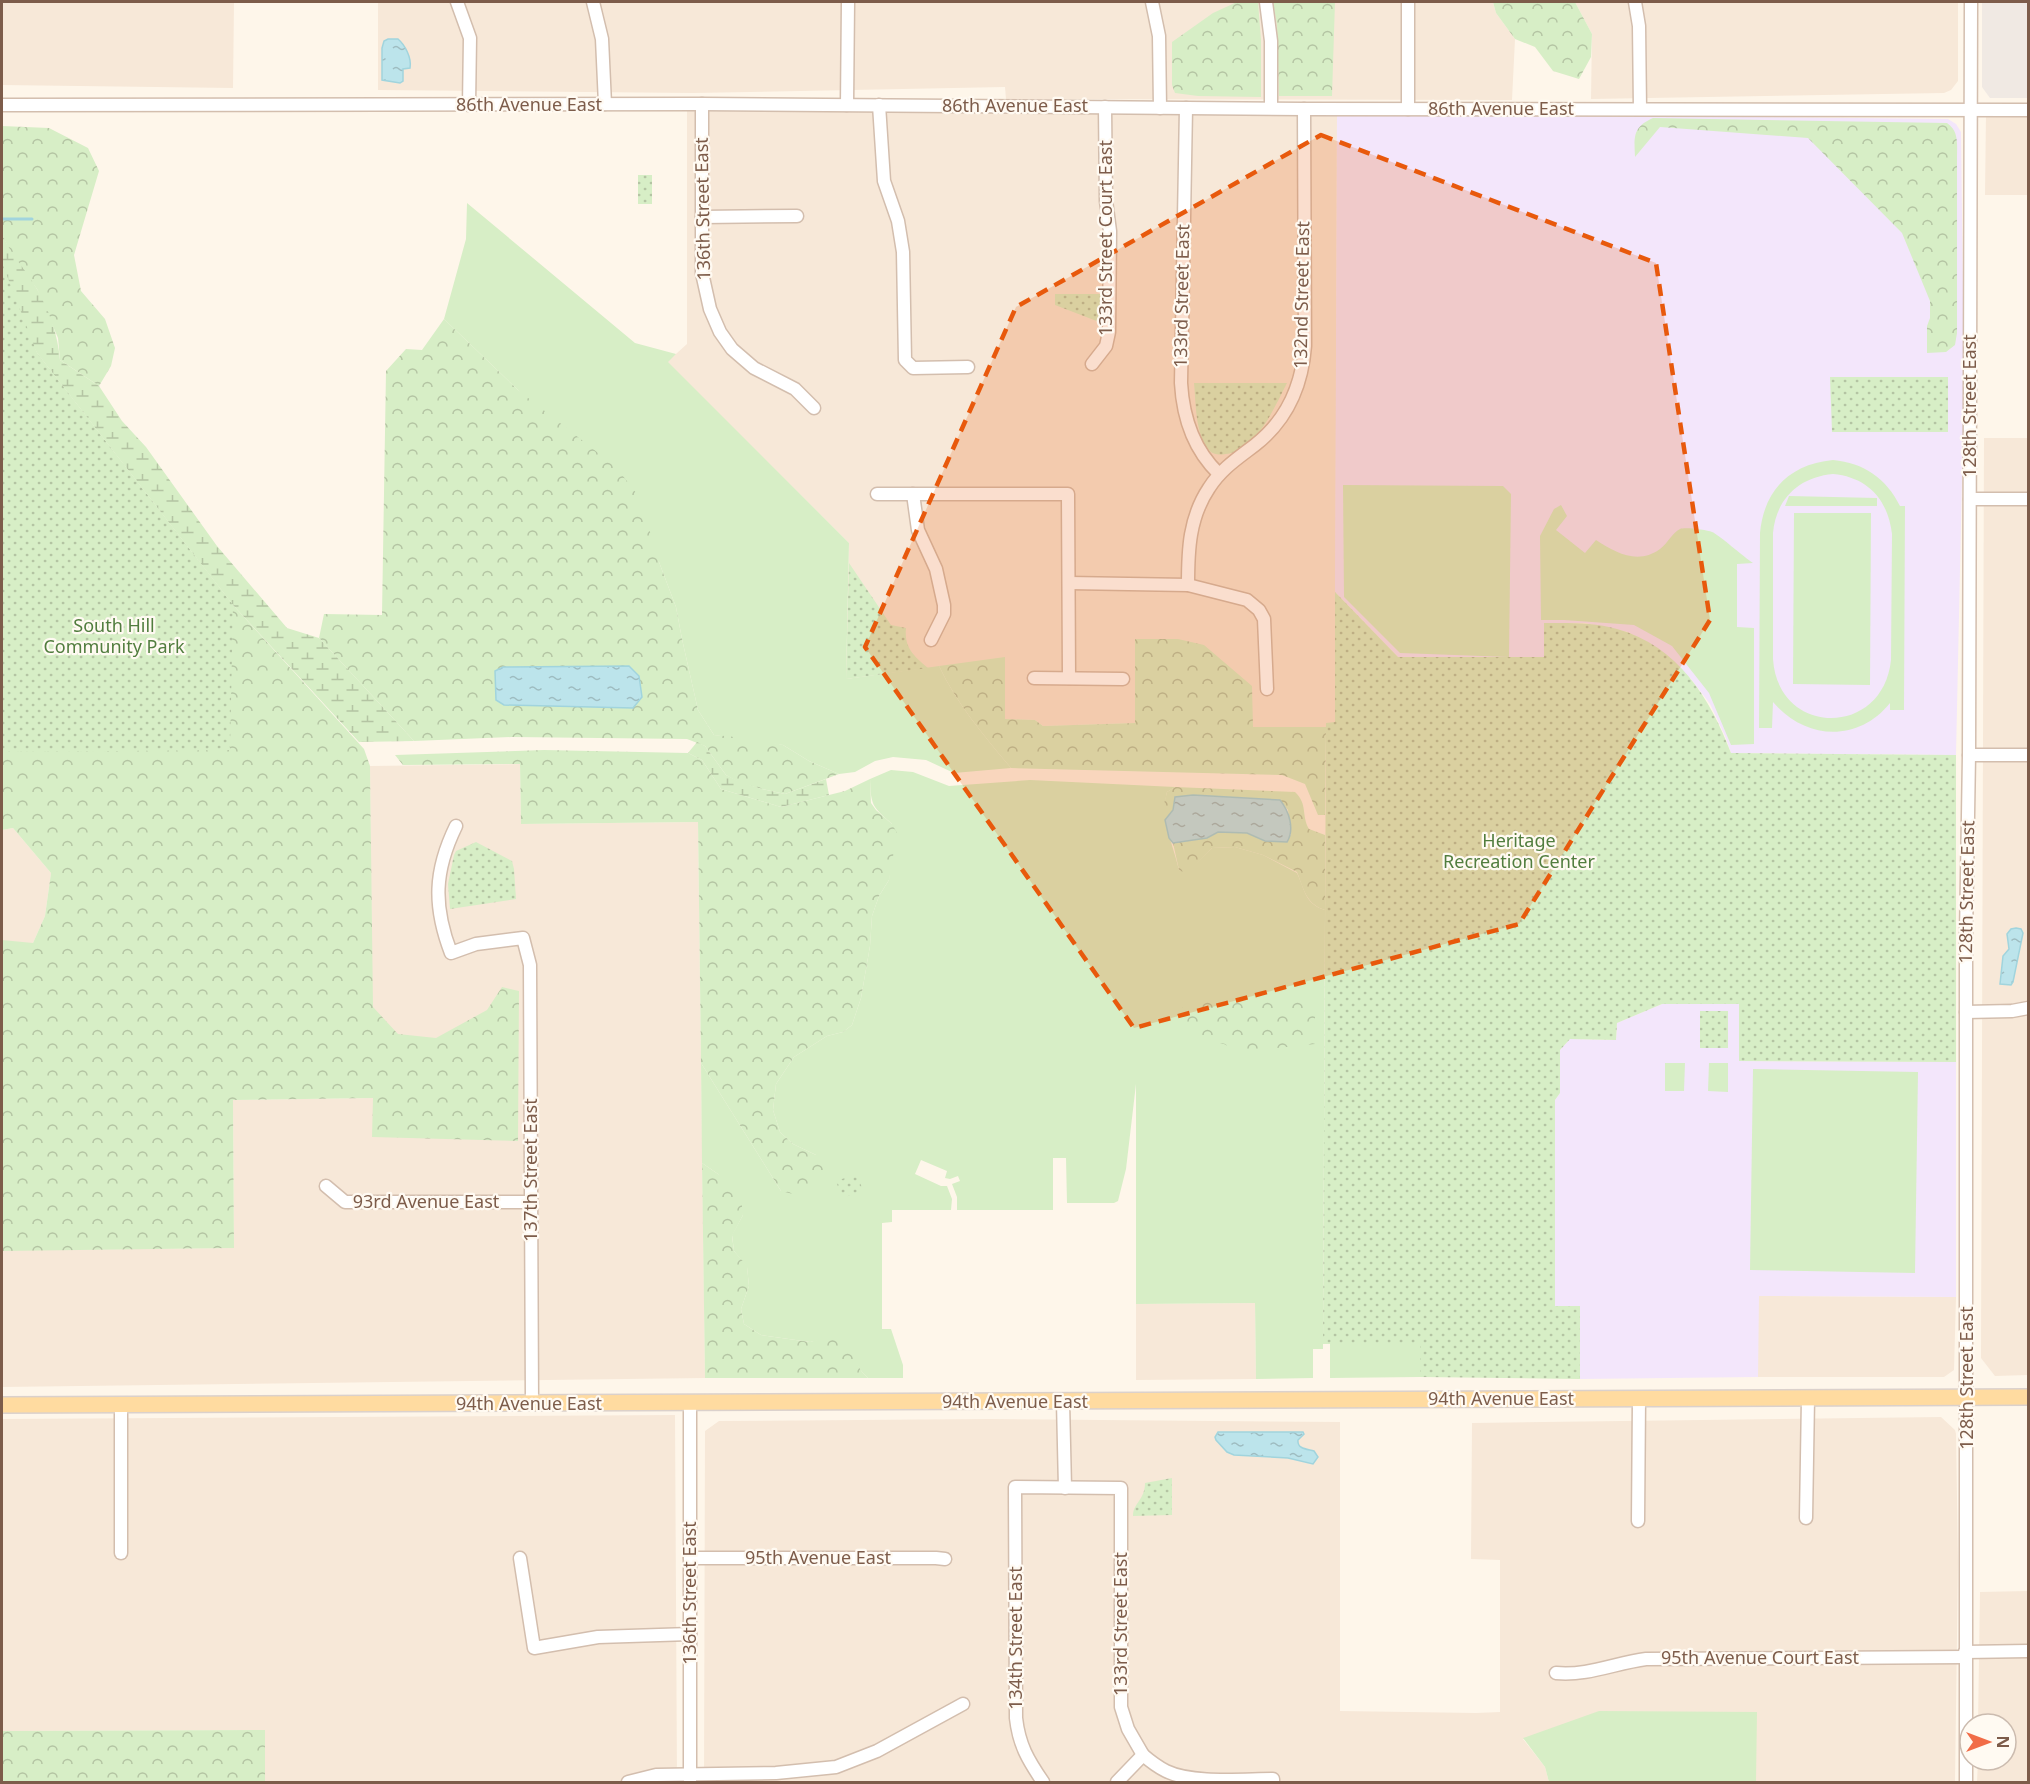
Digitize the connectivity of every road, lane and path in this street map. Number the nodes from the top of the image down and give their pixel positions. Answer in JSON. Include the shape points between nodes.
{"nodes":[{"id":1,"x":457,"y":2,"type":"edge"},
{"id":2,"x":593,"y":2,"type":"edge"},
{"id":3,"x":848,"y":2,"type":"edge"},
{"id":4,"x":1152,"y":2,"type":"edge"},
{"id":5,"x":1266,"y":2,"type":"edge"},
{"id":6,"x":1408,"y":2,"type":"edge"},
{"id":7,"x":1635,"y":2,"type":"edge"},
{"id":8,"x":1971,"y":2,"type":"edge"},
{"id":9,"x":605,"y":104,"type":"junction"},
{"id":10,"x":702,"y":104,"type":"junction"},
{"id":11,"x":2,"y":105,"type":"edge"},
{"id":12,"x":469,"y":105,"type":"junction"},
{"id":13,"x":847,"y":105,"type":"junction"},
{"id":14,"x":879,"y":105,"type":"junction"},
{"id":15,"x":1105,"y":107,"type":"junction"},
{"id":16,"x":1160,"y":108,"type":"junction"},
{"id":17,"x":1186,"y":108,"type":"junction"},
{"id":18,"x":1271,"y":108,"type":"junction"},
{"id":19,"x":1304,"y":109,"type":"junction"},
{"id":20,"x":1408,"y":109,"type":"junction"},
{"id":21,"x":1640,"y":109,"type":"junction"},
{"id":22,"x":1972,"y":109,"type":"junction"},
{"id":23,"x":2028,"y":110,"type":"edge"},
{"id":24,"x":797,"y":216,"type":"dead end"},
{"id":25,"x":702,"y":217,"type":"junction"},
{"id":26,"x":1092,"y":364,"type":"dead end"},
{"id":27,"x":968,"y":367,"type":"dead end"},
{"id":28,"x":814,"y":408,"type":"dead end"},
{"id":29,"x":1219,"y":474,"type":"junction"},
{"id":30,"x":877,"y":494,"type":"dead end"},
{"id":31,"x":913,"y":494,"type":"junction"},
{"id":32,"x":2028,"y":499,"type":"edge"},
{"id":33,"x":1970,"y":500,"type":"junction"},
{"id":34,"x":1069,"y":583,"type":"junction"},
{"id":35,"x":1188,"y":585,"type":"junction"},
{"id":36,"x":931,"y":640,"type":"dead end"},
{"id":37,"x":1034,"y":678,"type":"dead end"},
{"id":38,"x":1069,"y":678,"type":"junction"},
{"id":39,"x":1124,"y":679,"type":"dead end"},
{"id":40,"x":1267,"y":689,"type":"dead end"},
{"id":41,"x":1969,"y":755,"type":"junction"},
{"id":42,"x":2028,"y":755,"type":"edge"},
{"id":43,"x":456,"y":826,"type":"dead end"},
{"id":44,"x":2028,"y":1008,"type":"edge"},
{"id":45,"x":1966,"y":1012,"type":"junction"},
{"id":46,"x":326,"y":1186,"type":"dead end"},
{"id":47,"x":532,"y":1202,"type":"junction"},
{"id":48,"x":1967,"y":1397,"type":"junction"},
{"id":49,"x":2028,"y":1397,"type":"edge"},
{"id":50,"x":1808,"y":1398,"type":"junction"},
{"id":51,"x":1639,"y":1399,"type":"junction"},
{"id":52,"x":1063,"y":1402,"type":"junction"},
{"id":53,"x":690,"y":1403,"type":"junction"},
{"id":54,"x":532,"y":1404,"type":"junction"},
{"id":55,"x":2,"y":1405,"type":"edge"},
{"id":56,"x":121,"y":1405,"type":"junction"},
{"id":57,"x":1065,"y":1488,"type":"junction"},
{"id":58,"x":1806,"y":1518,"type":"dead end"},
{"id":59,"x":1638,"y":1521,"type":"dead end"},
{"id":60,"x":121,"y":1553,"type":"dead end"},
{"id":61,"x":520,"y":1558,"type":"dead end"},
{"id":62,"x":690,"y":1558,"type":"junction"},
{"id":63,"x":945,"y":1559,"type":"dead end"},
{"id":64,"x":690,"y":1634,"type":"junction"},
{"id":65,"x":2028,"y":1651,"type":"edge"},
{"id":66,"x":1965,"y":1654,"type":"junction"},
{"id":67,"x":1556,"y":1674,"type":"dead end"},
{"id":68,"x":963,"y":1704,"type":"dead end"},
{"id":69,"x":1143,"y":1755,"type":"junction"},
{"id":70,"x":690,"y":1779,"type":"edge"},
{"id":71,"x":1273,"y":1781,"type":"edge"},
{"id":72,"x":628,"y":1782,"type":"edge"},
{"id":73,"x":1043,"y":1782,"type":"edge"},
{"id":74,"x":1116,"y":1782,"type":"edge"},
{"id":75,"x":1966,"y":1782,"type":"edge"}],
"edges":[{"from":1,"to":12,"type":"street","via":[[471,45]]},
{"from":2,"to":9,"type":"street","via":[[602,39]]},
{"from":3,"to":13,"type":"street"},
{"from":4,"to":16,"type":"street","via":[[1159,36]]},
{"from":5,"to":18,"type":"street","via":[[1271,41]]},
{"from":6,"to":20,"type":"street"},
{"from":7,"to":21,"type":"street"},
{"from":8,"to":22,"type":"street","name":"128th Street East"},
{"from":9,"to":10,"type":"street","name":"86th Avenue East"},
{"from":9,"to":12,"type":"street","name":"86th Avenue East"},
{"from":10,"to":13,"type":"street","name":"86th Avenue East"},
{"from":10,"to":25,"type":"street","name":"136th Street East"},
{"from":11,"to":12,"type":"street","name":"86th Avenue East"},
{"from":13,"to":14,"type":"street","name":"86th Avenue East"},
{"from":14,"to":15,"type":"street","name":"86th Avenue East"},
{"from":14,"to":27,"type":"street","via":[[884,181],[902,238],[905,360],[913,368]]},
{"from":15,"to":16,"type":"street","name":"86th Avenue East"},
{"from":15,"to":26,"type":"street","name":"133rd Street Court East","via":[[1109,332],[1107,343]]},
{"from":16,"to":17,"type":"street","name":"86th Avenue East"},
{"from":17,"to":18,"type":"street","name":"86th Avenue East"},
{"from":17,"to":29,"type":"street","name":"133rd Street East","via":[[1182,406],[1192,437]]},
{"from":18,"to":19,"type":"street","name":"86th Avenue East"},
{"from":19,"to":20,"type":"street","name":"86th Avenue East"},
{"from":19,"to":29,"type":"street","name":"132nd Street East","via":[[1305,346],[1300,379],[1280,420]]},
{"from":20,"to":21,"type":"street","name":"86th Avenue East"},
{"from":21,"to":22,"type":"street","name":"86th Avenue East"},
{"from":22,"to":23,"type":"street","name":"86th Avenue East"},
{"from":22,"to":33,"type":"street","name":"128th Street East"},
{"from":24,"to":25,"type":"street"},
{"from":25,"to":28,"type":"street","name":"136th Street East","via":[[704,286],[720,332],[754,368],[795,388]]},
{"from":29,"to":35,"type":"street","name":"132nd Street East","via":[[1201,501],[1191,531]]},
{"from":30,"to":31,"type":"street"},
{"from":31,"to":34,"type":"street","via":[[1068,495]]},
{"from":31,"to":36,"type":"street","via":[[918,530],[936,569],[944,605],[944,614]]},
{"from":32,"to":33,"type":"street"},
{"from":33,"to":41,"type":"street","name":"128th Street East"},
{"from":34,"to":35,"type":"street"},
{"from":34,"to":38,"type":"street"},
{"from":35,"to":40,"type":"street","via":[[1247,600],[1259,610],[1266,629]]},
{"from":37,"to":38,"type":"street"},
{"from":38,"to":39,"type":"street"},
{"from":41,"to":42,"type":"street"},
{"from":41,"to":45,"type":"street","name":"128th Street East"},
{"from":43,"to":47,"type":"street","name":"137th Street East","via":[[442,860],[438,895],[441,924],[451,953],[477,944],[523,938],[530,965]]},
{"from":44,"to":45,"type":"street"},
{"from":45,"to":48,"type":"street","name":"128th Street East"},
{"from":46,"to":47,"type":"street","name":"93rd Avenue East","via":[[345,1202]]},
{"from":47,"to":54,"type":"street","name":"137th Street East"},
{"from":48,"to":49,"type":"main road","name":"94th Avenue East"},
{"from":48,"to":50,"type":"main road","name":"94th Avenue East"},
{"from":48,"to":66,"type":"street","name":"128th Street East"},
{"from":50,"to":51,"type":"main road","name":"94th Avenue East"},
{"from":50,"to":58,"type":"street"},
{"from":51,"to":52,"type":"main road","name":"94th Avenue East"},
{"from":51,"to":59,"type":"street"},
{"from":52,"to":53,"type":"main road","name":"94th Avenue East"},
{"from":52,"to":57,"type":"street"},
{"from":53,"to":54,"type":"main road","name":"94th Avenue East"},
{"from":53,"to":62,"type":"street","name":"136th Street East"},
{"from":54,"to":56,"type":"main road","name":"94th Avenue East"},
{"from":55,"to":56,"type":"main road","name":"94th Avenue East"},
{"from":56,"to":60,"type":"street"},
{"from":57,"to":69,"type":"street","name":"133rd Street East","via":[[1121,1488],[1121,1707]]},
{"from":57,"to":73,"type":"street","name":"134th Street East","via":[[1016,1487],[1016,1718],[1019,1740]]},
{"from":61,"to":64,"type":"street","via":[[534,1648],[598,1637]]},
{"from":62,"to":63,"type":"street","name":"95th Avenue East"},
{"from":62,"to":64,"type":"street","name":"136th Street East"},
{"from":64,"to":70,"type":"street","name":"136th Street East"},
{"from":65,"to":66,"type":"street","name":"95th Avenue Court East"},
{"from":66,"to":67,"type":"street","name":"95th Avenue Court East","via":[[1646,1659],[1594,1671]]},
{"from":66,"to":75,"type":"street","name":"128th Street East"},
{"from":68,"to":70,"type":"street","via":[[836,1767]]},
{"from":69,"to":71,"type":"street","via":[[1168,1772],[1182,1776]]},
{"from":69,"to":74,"type":"street"},
{"from":70,"to":72,"type":"street","via":[[656,1775]]}]}
